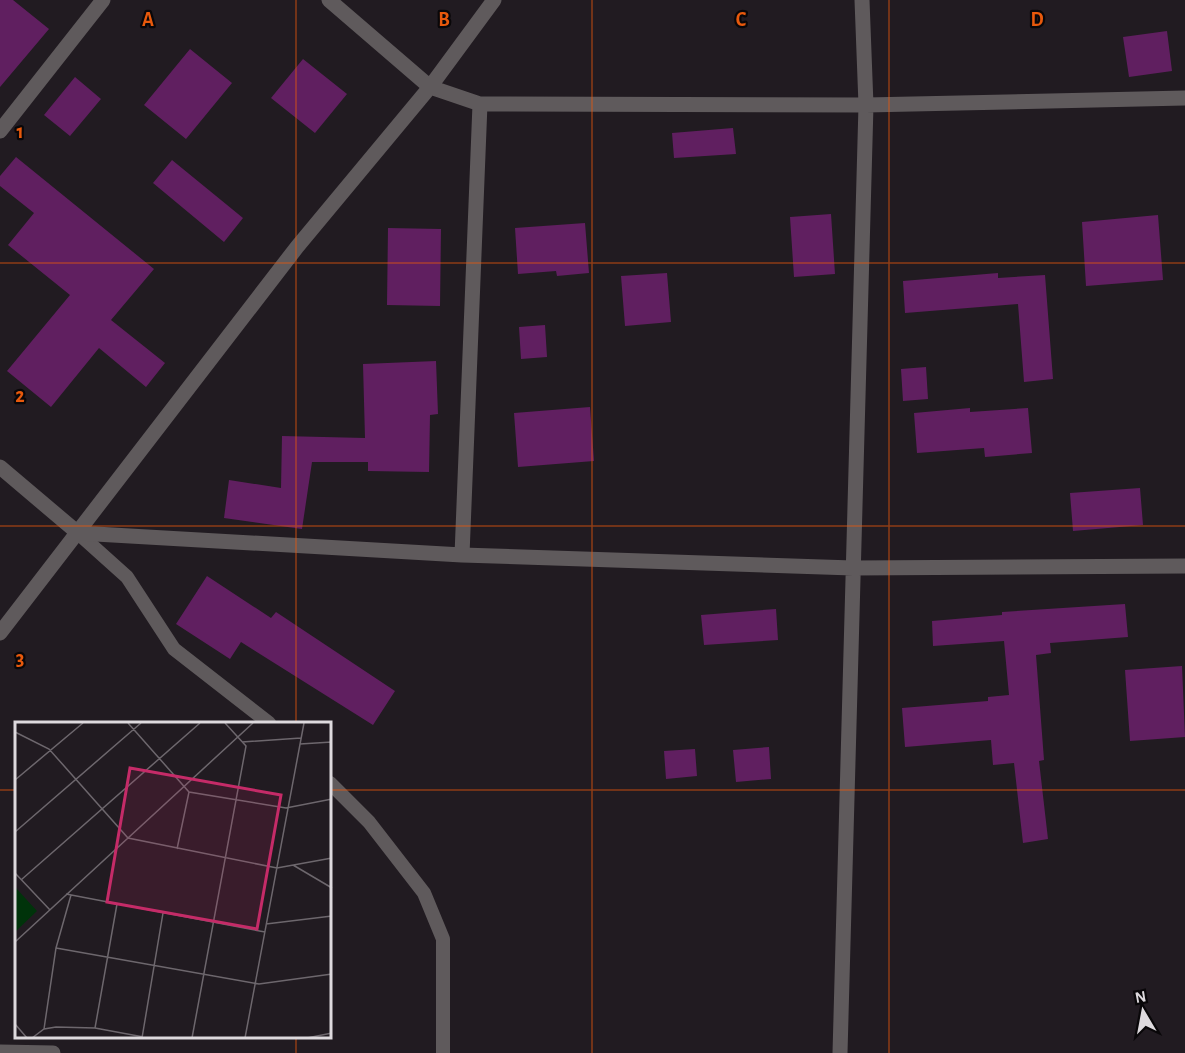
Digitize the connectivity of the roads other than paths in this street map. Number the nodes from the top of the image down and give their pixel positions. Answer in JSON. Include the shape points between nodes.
{"nodes":[{"id":1,"x":103,"y":0,"type":"edge"},
{"id":2,"x":329,"y":0,"type":"edge"},
{"id":3,"x":494,"y":0,"type":"edge"},
{"id":4,"x":862,"y":0,"type":"edge"},
{"id":5,"x":430,"y":87,"type":"junction"},
{"id":6,"x":1185,"y":98,"type":"edge"},
{"id":7,"x":480,"y":104,"type":"junction"},
{"id":8,"x":866,"y":105,"type":"junction"},
{"id":9,"x":0,"y":131,"type":"edge"},
{"id":10,"x":0,"y":467,"type":"edge"},
{"id":11,"x":78,"y":533,"type":"junction"},
{"id":12,"x":462,"y":555,"type":"junction"},
{"id":13,"x":1185,"y":567,"type":"edge"},
{"id":14,"x":853,"y":568,"type":"junction"},
{"id":15,"x":0,"y":633,"type":"edge"},
{"id":16,"x":268,"y":722,"type":"edge"},
{"id":17,"x":332,"y":785,"type":"edge"},
{"id":18,"x":0,"y":1052,"type":"edge"},
{"id":19,"x":53,"y":1053,"type":"edge"},
{"id":20,"x":443,"y":1053,"type":"edge"},
{"id":21,"x":840,"y":1053,"type":"edge"}],
"edges":[{"from":1,"to":9,"type":"street"},
{"from":2,"to":5,"type":"street"},
{"from":3,"to":5,"type":"street"},
{"from":4,"to":8,"type":"street"},
{"from":5,"to":7,"type":"street"},
{"from":5,"to":11,"type":"street","via":[[297,248]]},
{"from":6,"to":8,"type":"street"},
{"from":7,"to":8,"type":"street"},
{"from":7,"to":12,"type":"street"},
{"from":8,"to":14,"type":"street"},
{"from":10,"to":11,"type":"street"},
{"from":11,"to":12,"type":"street"},
{"from":11,"to":15,"type":"street"},
{"from":11,"to":16,"type":"lane","via":[[128,577],[174,649]]},
{"from":12,"to":14,"type":"street"},
{"from":13,"to":14,"type":"street"},
{"from":14,"to":21,"type":"street"},
{"from":17,"to":20,"type":"lane","via":[[369,822],[424,893],[432,911],[443,939]]},
{"from":18,"to":19,"type":"street"}]}
